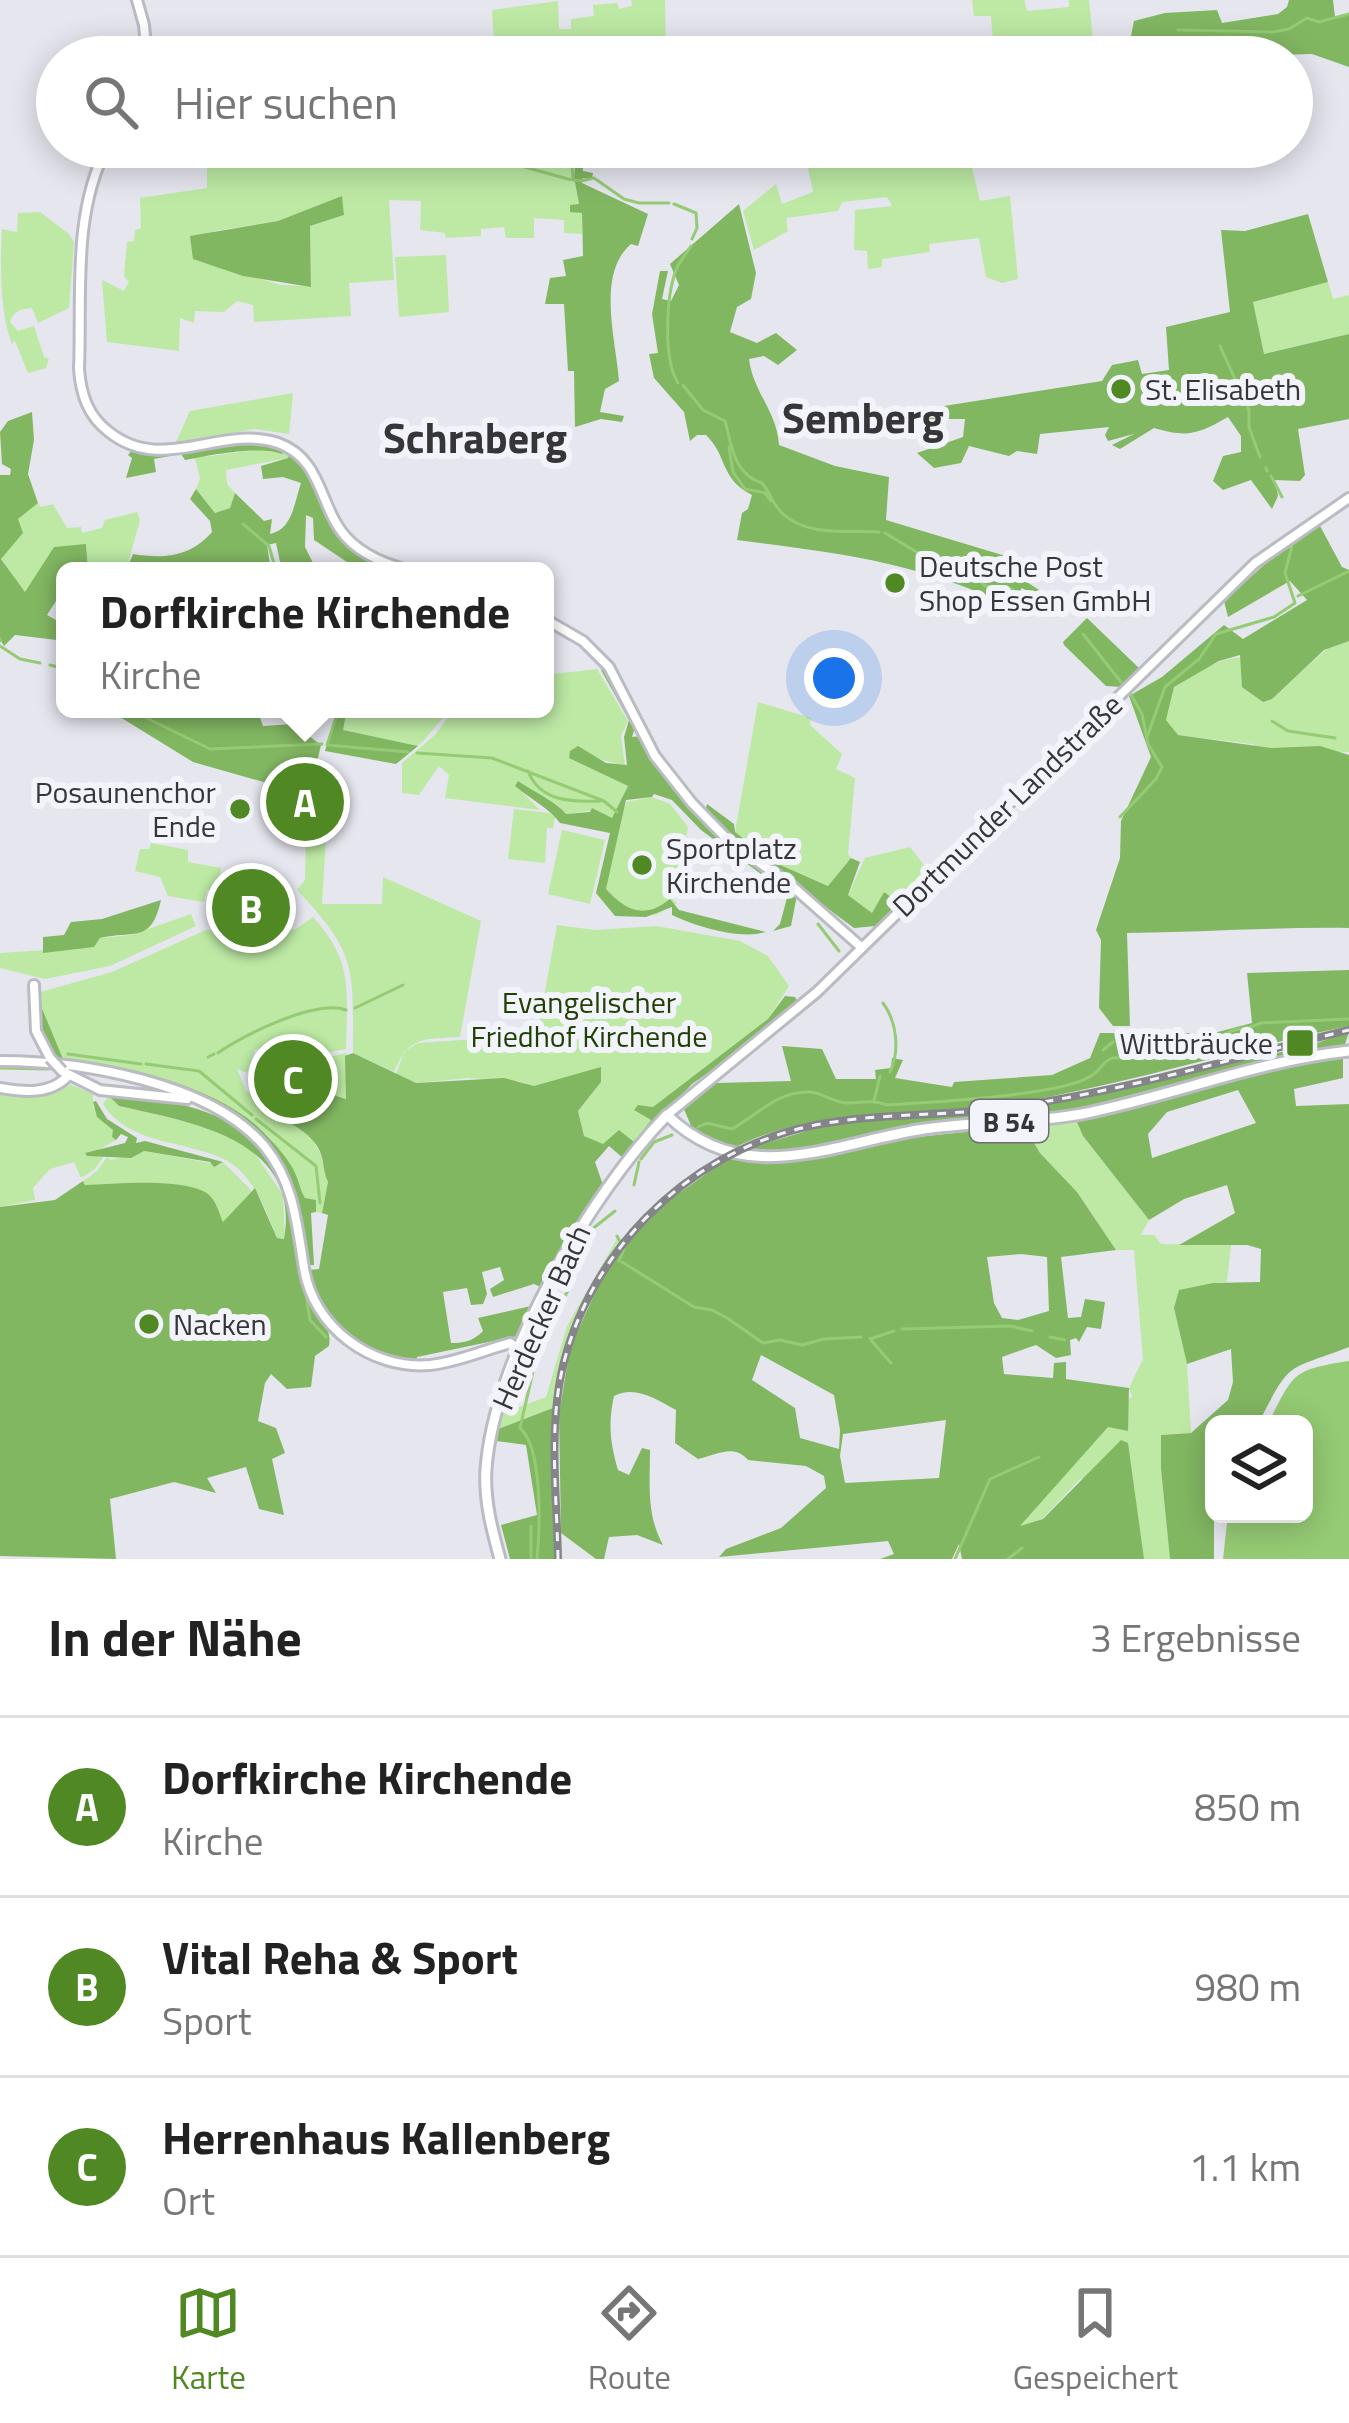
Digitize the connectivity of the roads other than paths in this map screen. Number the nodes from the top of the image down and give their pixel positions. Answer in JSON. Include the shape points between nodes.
{"nodes":[{"id":1,"x":136,"y":0,"type":"edge"},
{"id":2,"x":146,"y":36,"type":"edge"},
{"id":3,"x":97,"y":168,"type":"edge"},
{"id":4,"x":1349,"y":498,"type":"edge"},
{"id":5,"x":382,"y":562,"type":"edge"},
{"id":6,"x":554,"y":624,"type":"edge"},
{"id":7,"x":842,"y":928,"type":"junction"},
{"id":8,"x":880,"y":929,"type":"junction"},
{"id":9,"x":861,"y":947,"type":"junction"},
{"id":10,"x":36,"y":986,"type":"dead end"},
{"id":11,"x":1349,"y":1051,"type":"edge"},
{"id":12,"x":0,"y":1061,"type":"edge"},
{"id":13,"x":65,"y":1074,"type":"junction"},
{"id":14,"x":0,"y":1088,"type":"edge"},
{"id":15,"x":192,"y":1099,"type":"junction"},
{"id":16,"x":667,"y":1115,"type":"junction"},
{"id":17,"x":689,"y":1135,"type":"junction"},
{"id":18,"x":647,"y":1136,"type":"junction"},
{"id":19,"x":520,"y":1350,"type":"junction"},
{"id":20,"x":501,"y":1559,"type":"edge"}],
"edges":[{"from":1,"to":2,"type":"main road"},
{"from":3,"to":5,"type":"main road","via":[[85,211],[82,395],[109,432],[140,448],[170,452],[246,440],[284,446],[314,472],[349,540]]},
{"from":4,"to":8,"type":"main road","name":"Dortmunder Landstraße","via":[[1238,578]]},
{"from":6,"to":7,"type":"main road","via":[[609,667],[656,756],[692,803]]},
{"from":7,"to":8,"type":"main road"},
{"from":7,"to":9,"type":"main road"},
{"from":8,"to":9,"type":"main road","name":"Dortmunder Landstraße"},
{"from":9,"to":16,"type":"main road","name":"Dortmunder Landstraße","via":[[775,1030]]},
{"from":10,"to":13,"type":"main road","bridge":true,"via":[[36,1031]]},
{"from":11,"to":17,"type":"main road","number":"B 54","via":[[1271,1063],[1075,1115],[919,1130],[818,1154],[742,1154]]},
{"from":12,"to":15,"type":"main road","via":[[98,1070]]},
{"from":13,"to":14,"type":"main road","via":[[55,1088]]},
{"from":13,"to":15,"type":"main road","via":[[108,1092]]},
{"from":15,"to":19,"type":"main road","via":[[237,1122],[278,1166],[308,1285],[344,1337],[378,1358],[416,1365]]},
{"from":16,"to":17,"type":"main road","number":"B 54"},
{"from":16,"to":18,"type":"main road","name":"Herdecker Bach"},
{"from":17,"to":18,"type":"main road","number":"B 54"},
{"from":18,"to":19,"type":"main road","name":"Herdecker Bach","via":[[590,1209]]},
{"from":19,"to":20,"type":"main road","name":"Herdecker Bach","via":[[486,1465]]}]}
